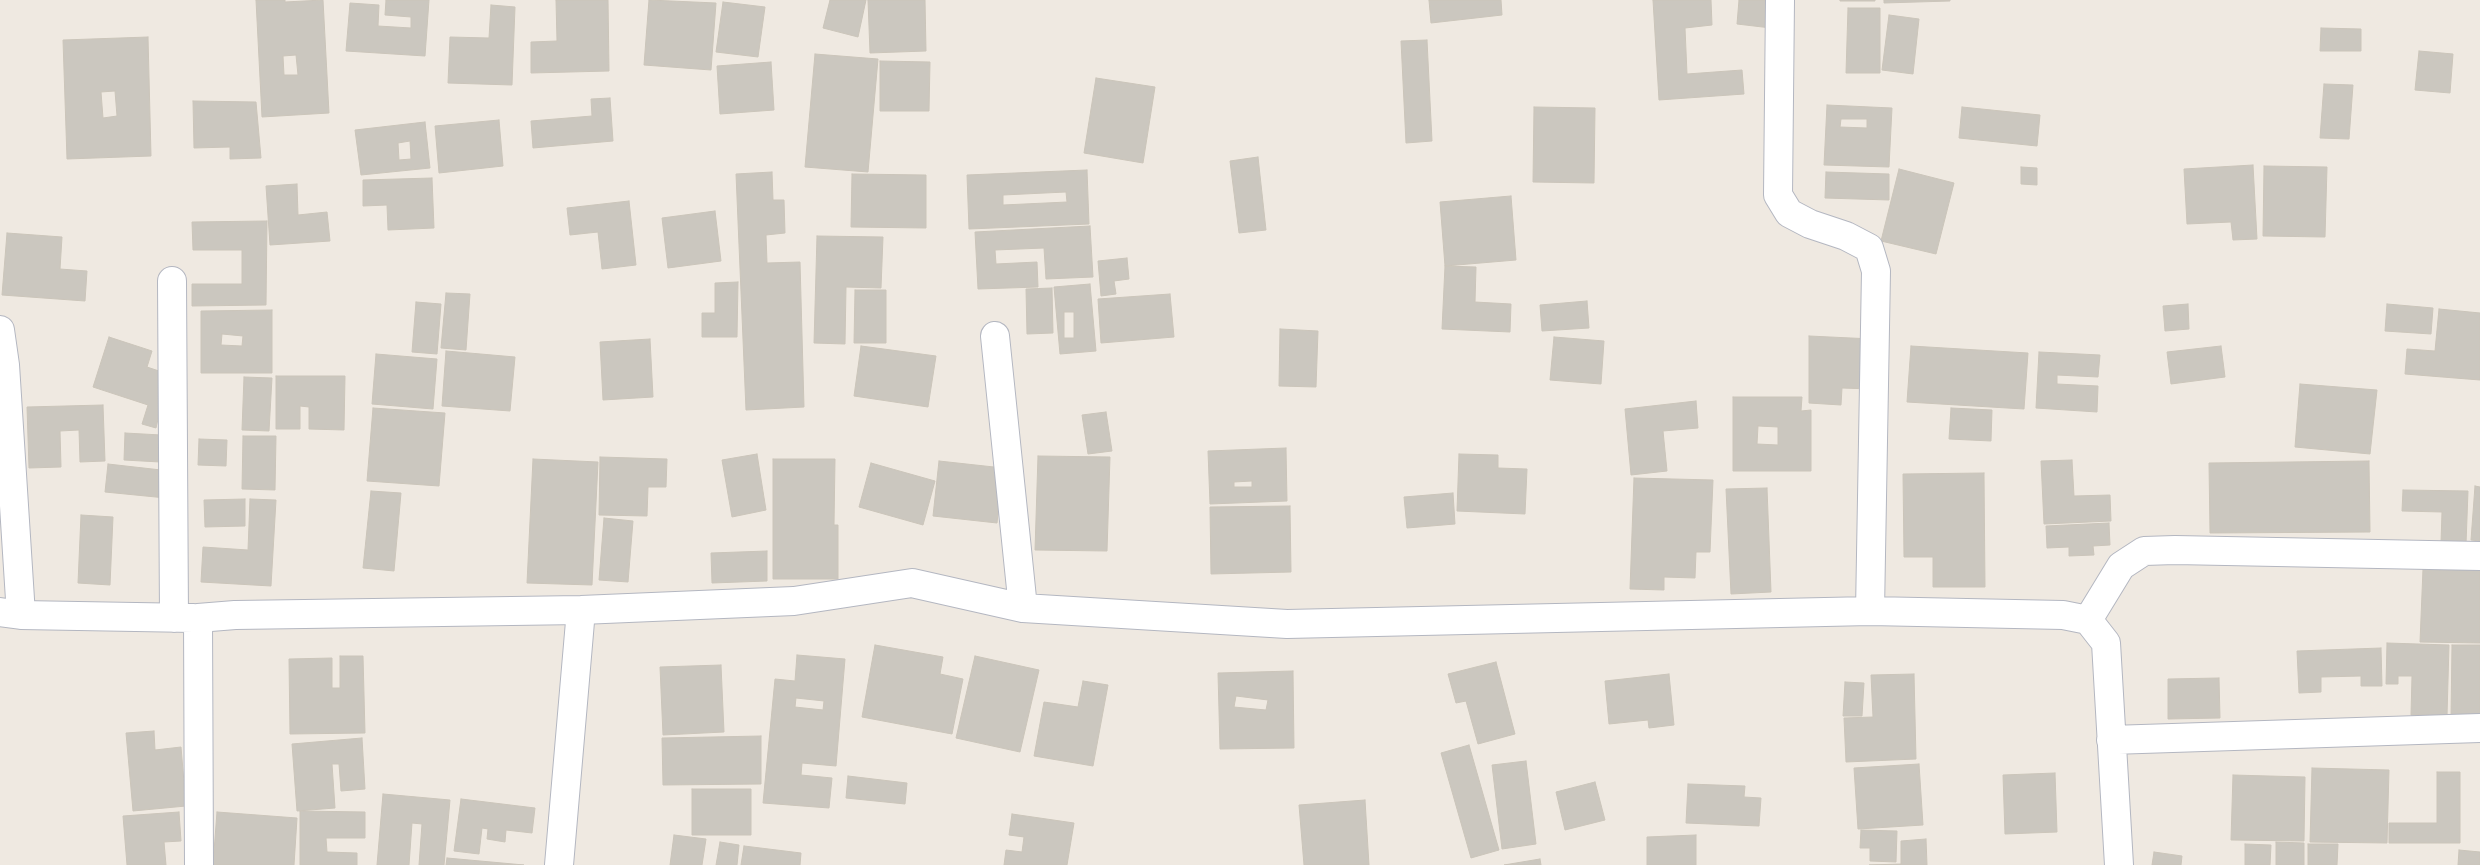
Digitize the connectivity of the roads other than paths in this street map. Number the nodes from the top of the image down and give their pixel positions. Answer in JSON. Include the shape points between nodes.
{"nodes":[{"id":1,"x":1780,"y":0,"type":"edge"},
{"id":2,"x":172,"y":280,"type":"dead end"},
{"id":3,"x":0,"y":330,"type":"edge"},
{"id":4,"x":995,"y":336,"type":"dead end"},
{"id":5,"x":2480,"y":556,"type":"edge"},
{"id":6,"x":1023,"y":608,"type":"junction"},
{"id":7,"x":581,"y":610,"type":"junction"},
{"id":8,"x":1870,"y":611,"type":"junction"},
{"id":9,"x":10,"y":614,"type":"edge"},
{"id":10,"x":186,"y":618,"type":"junction"},
{"id":11,"x":2088,"y":620,"type":"junction"},
{"id":12,"x":2480,"y":728,"type":"edge"},
{"id":13,"x":2111,"y":740,"type":"junction"},
{"id":14,"x":199,"y":865,"type":"edge"},
{"id":15,"x":559,"y":865,"type":"edge"},
{"id":16,"x":2118,"y":865,"type":"edge"}],
"edges":[{"from":1,"to":8,"type":"street","via":[[1778,195],[1789,213],[1869,248],[1876,271]]},
{"from":2,"to":10,"type":"street"},
{"from":3,"to":9,"type":"street","via":[[5,365]]},
{"from":4,"to":6,"type":"street"},
{"from":5,"to":11,"type":"street","via":[[2144,551],[2121,566]]},
{"from":6,"to":7,"type":"street","via":[[912,583],[794,600]]},
{"from":6,"to":8,"type":"street","via":[[1287,624]]},
{"from":7,"to":10,"type":"street"},
{"from":7,"to":15,"type":"street"},
{"from":8,"to":11,"type":"street","via":[[2063,615]]},
{"from":9,"to":10,"type":"street"},
{"from":10,"to":14,"type":"street"},
{"from":11,"to":13,"type":"street","via":[[2106,643]]},
{"from":12,"to":13,"type":"street"},
{"from":13,"to":16,"type":"street"}]}
